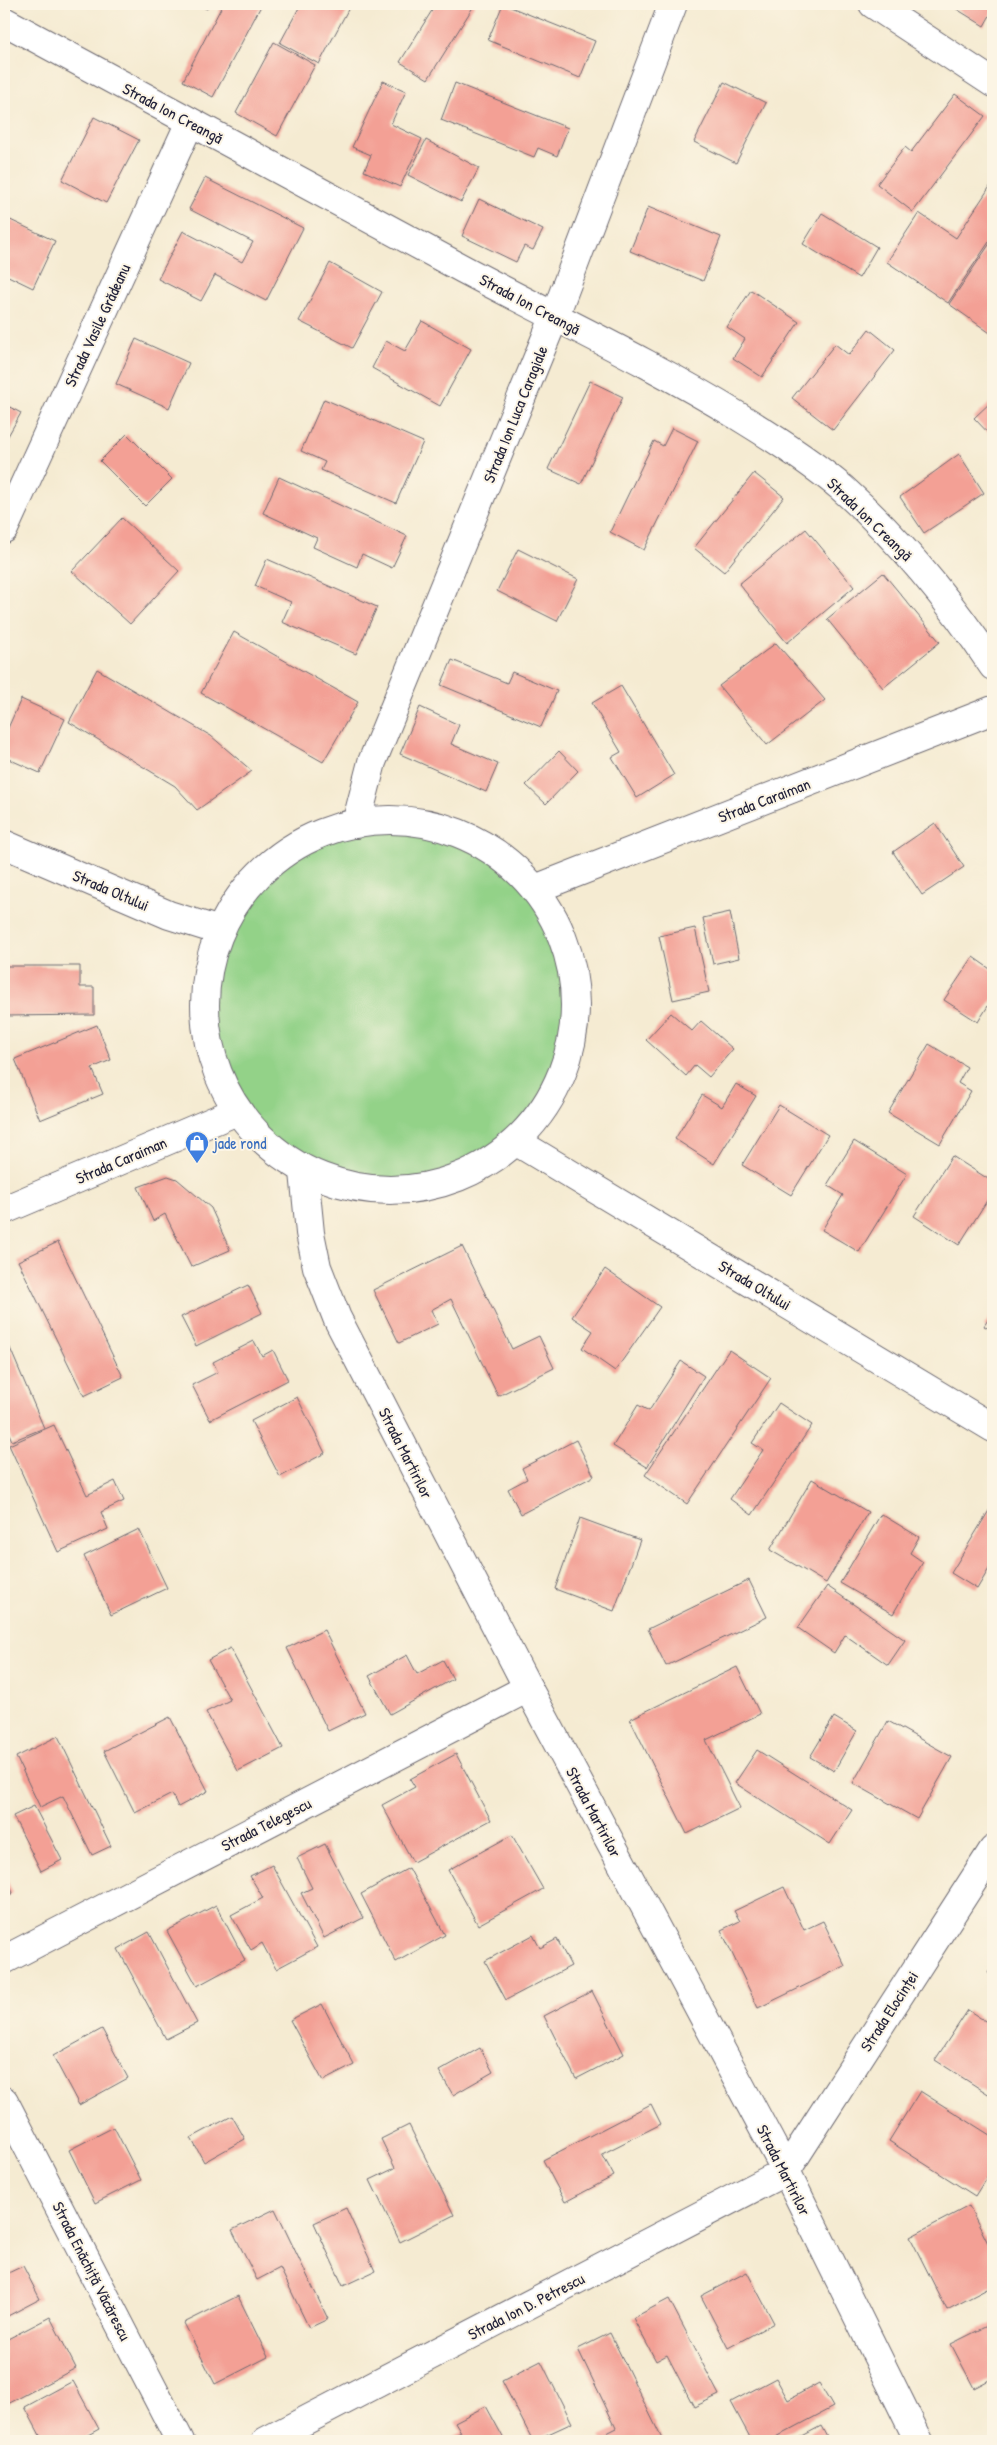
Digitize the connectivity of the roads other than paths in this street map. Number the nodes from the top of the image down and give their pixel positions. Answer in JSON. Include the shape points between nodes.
{"nodes":[{"id":1,"x":673,"y":4,"type":"edge"},
{"id":2,"x":872,"y":4,"type":"edge"},
{"id":3,"x":4,"y":21,"type":"edge"},
{"id":4,"x":993,"y":83,"type":"edge"},
{"id":5,"x":190,"y":122,"type":"junction"},
{"id":6,"x":554,"y":318,"type":"junction"},
{"id":7,"x":4,"y":529,"type":"edge"},
{"id":8,"x":993,"y":666,"type":"edge"},
{"id":9,"x":993,"y":710,"type":"edge"},
{"id":10,"x":356,"y":824,"type":"junction"},
{"id":11,"x":4,"y":844,"type":"edge"},
{"id":12,"x":535,"y":889,"type":"junction"},
{"id":13,"x":220,"y":931,"type":"junction"},
{"id":14,"x":237,"y":1111,"type":"junction"},
{"id":15,"x":517,"y":1142,"type":"junction"},
{"id":16,"x":304,"y":1172,"type":"junction"},
{"id":17,"x":4,"y":1210,"type":"edge"},
{"id":18,"x":993,"y":1428,"type":"edge"},
{"id":19,"x":528,"y":1688,"type":"junction"},
{"id":20,"x":993,"y":1850,"type":"edge"},
{"id":21,"x":4,"y":1960,"type":"edge"},
{"id":22,"x":4,"y":2101,"type":"edge"},
{"id":23,"x":786,"y":2171,"type":"junction"},
{"id":24,"x":180,"y":2441,"type":"edge"},
{"id":25,"x":266,"y":2441,"type":"edge"},
{"id":26,"x":919,"y":2441,"type":"edge"}],
"edges":[{"from":1,"to":6,"type":"street","name":"Strada Ion Luca Caragiale"},
{"from":2,"to":4,"type":"street"},
{"from":3,"to":5,"type":"street","name":"Strada Ion Creangă"},
{"from":5,"to":6,"type":"street","name":"Strada Ion Creangă"},
{"from":5,"to":7,"type":"street","name":"Strada Vasile Grădeanu"},
{"from":6,"to":8,"type":"street","name":"Strada Ion Creangă","via":[[680,381],[785,445],[841,488],[890,535],[929,579]]},
{"from":6,"to":10,"type":"street","name":"Strada Ion Luca Caragiale","via":[[372,762]]},
{"from":9,"to":12,"type":"street","name":"Strada Caraiman"},
{"from":10,"to":12,"type":"street","via":[[394,820],[438,826],[482,844],[510,862]]},
{"from":10,"to":13,"type":"street","via":[[323,832],[283,854],[260,872]]},
{"from":11,"to":13,"type":"street","name":"Strada Oltului","via":[[170,915]]},
{"from":12,"to":15,"type":"street","via":[[554,918],[570,962],[575,1014],[566,1065],[550,1102]]},
{"from":13,"to":14,"type":"street","via":[[207,974],[205,1019],[220,1079]]},
{"from":14,"to":16,"type":"street","via":[[268,1147]]},
{"from":14,"to":17,"type":"street","name":"Strada Caraiman"},
{"from":15,"to":16,"type":"street","via":[[480,1166],[432,1185],[370,1191]]},
{"from":15,"to":18,"type":"street","name":"Strada Oltului"},
{"from":16,"to":19,"type":"street","name":"Strada Martirilor","via":[[317,1267],[337,1318]]},
{"from":19,"to":21,"type":"street","name":"Strada Telegescu"},
{"from":19,"to":23,"type":"street","name":"Strada Martirilor"},
{"from":20,"to":23,"type":"street","name":"Strada Elocinței"},
{"from":22,"to":24,"type":"street","name":"Strada Enăchiță Văcărescu"},
{"from":23,"to":25,"type":"street","name":"Strada Ion D. Petrescu"},
{"from":23,"to":26,"type":"street","name":"Strada Martirilor"}]}
